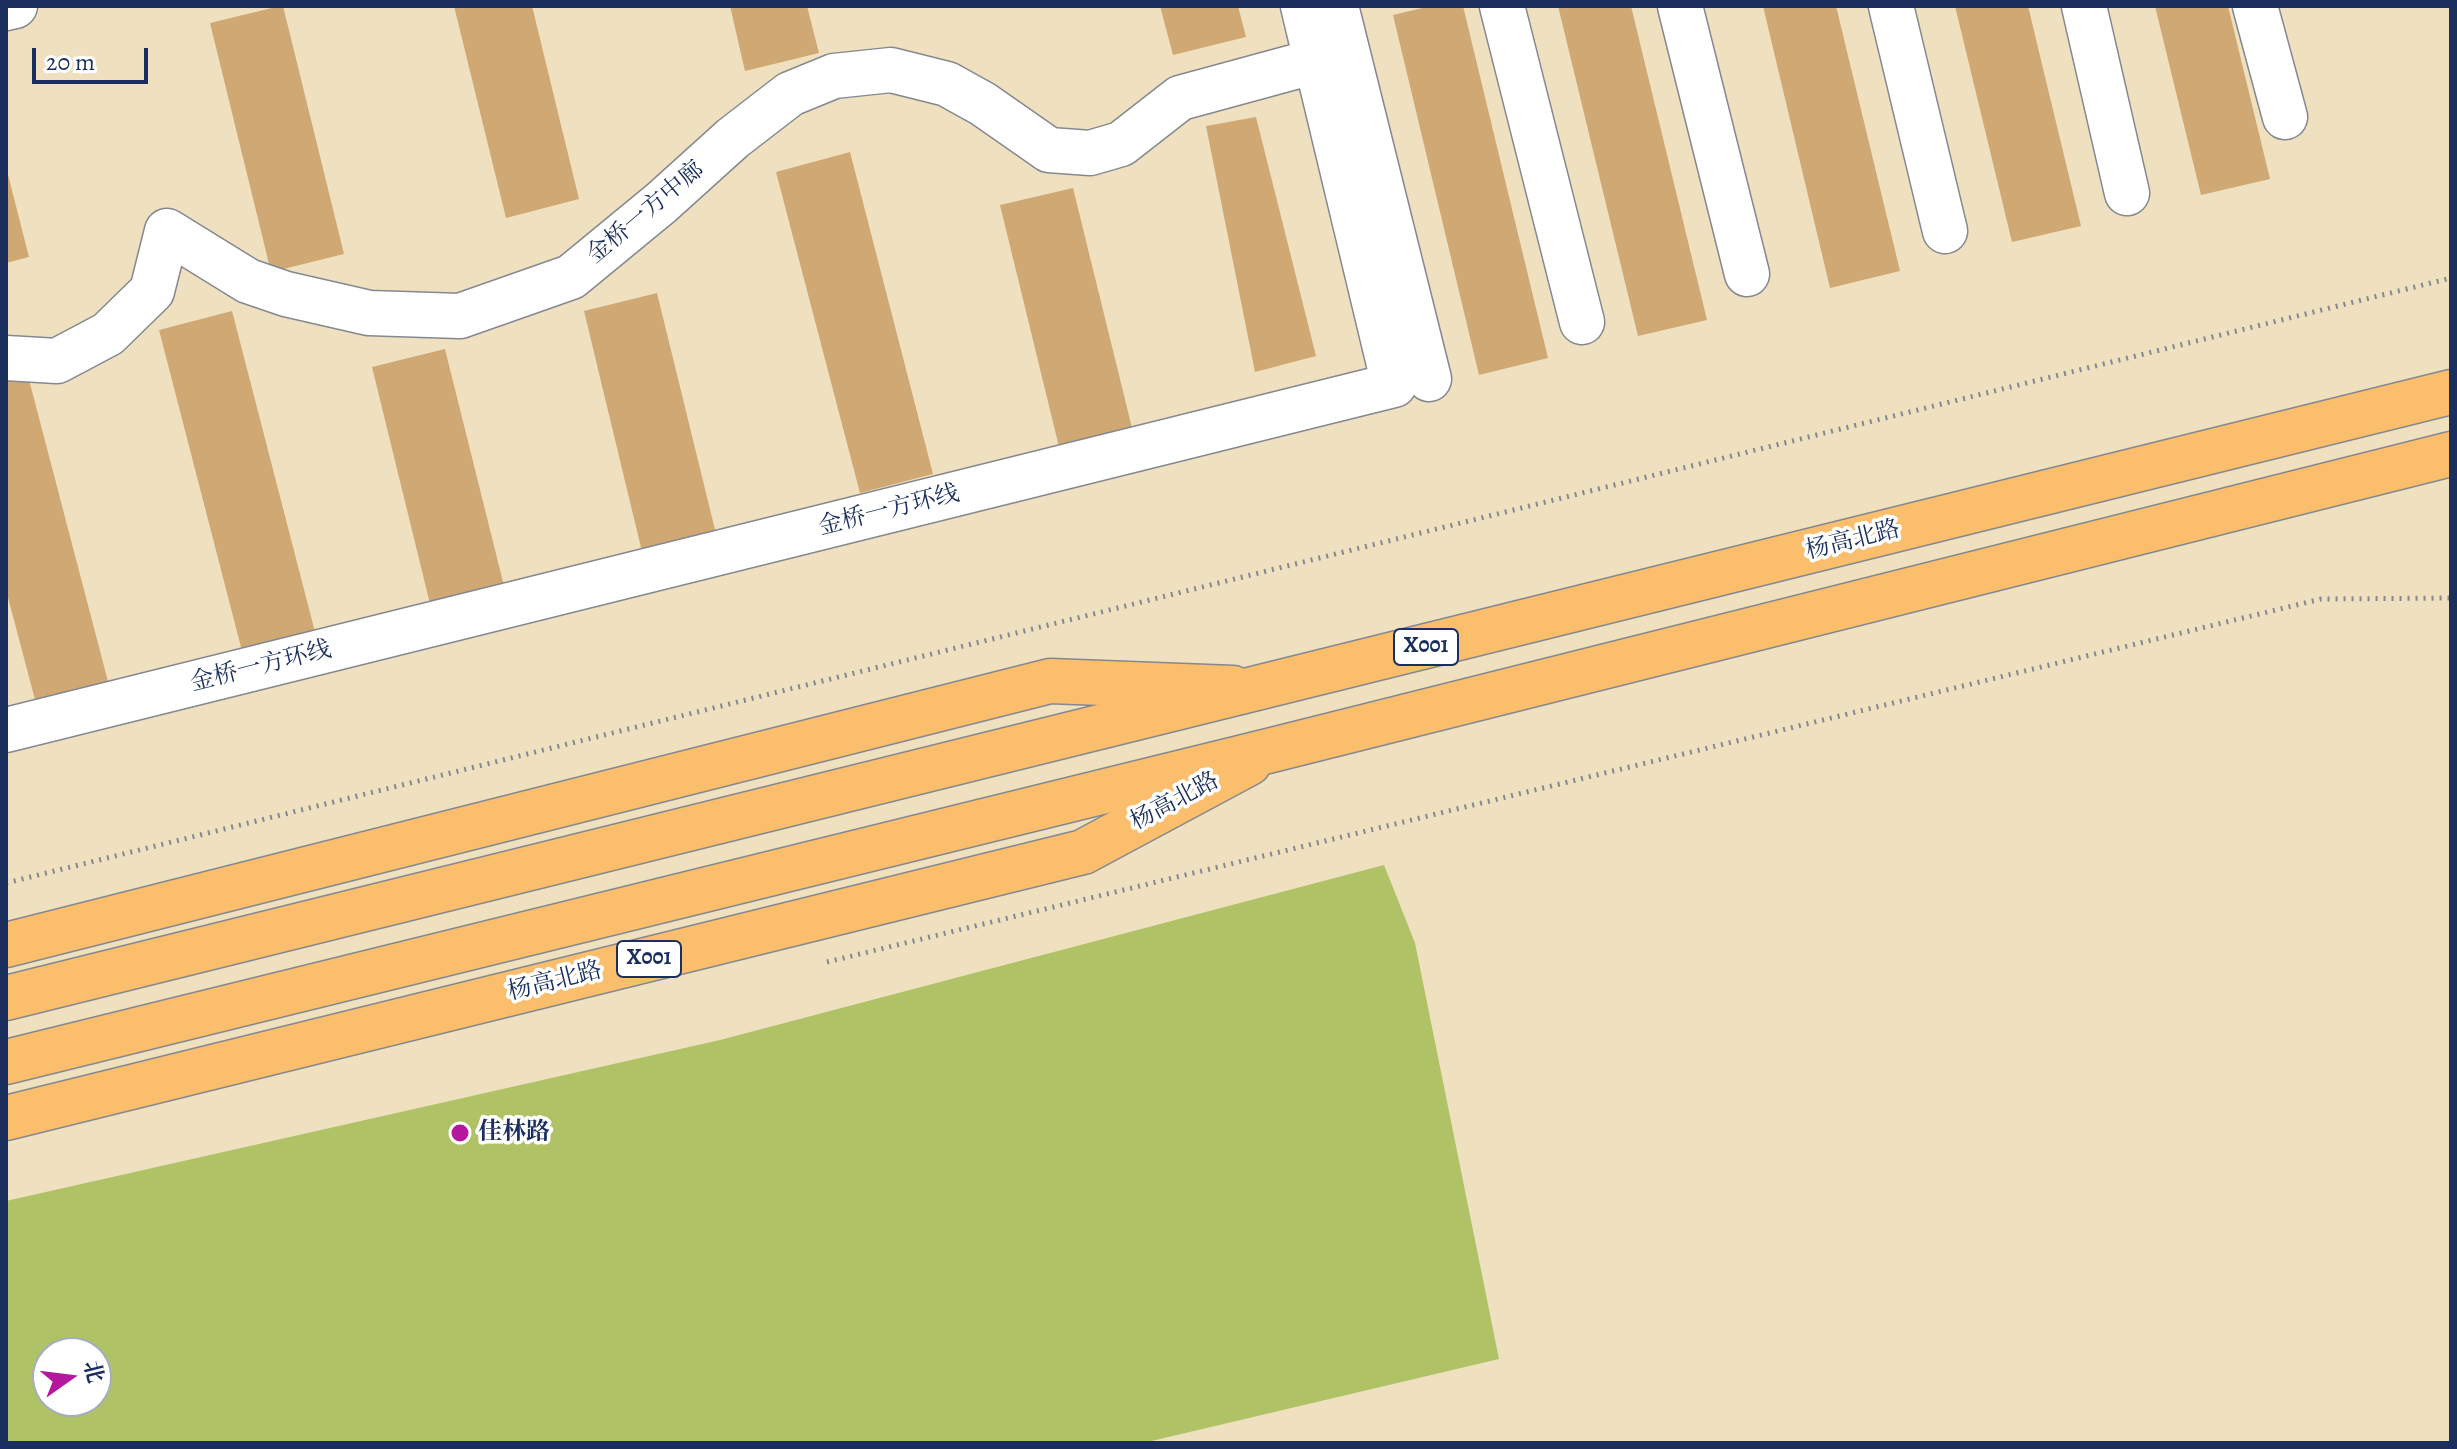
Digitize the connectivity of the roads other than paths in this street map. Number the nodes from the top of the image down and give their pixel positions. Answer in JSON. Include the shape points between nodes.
{"nodes":[{"id":1,"x":15,"y":6,"type":"edge"},
{"id":2,"x":1303,"y":6,"type":"edge"},
{"id":3,"x":1336,"y":6,"type":"edge"},
{"id":4,"x":1502,"y":6,"type":"edge"},
{"id":5,"x":1680,"y":6,"type":"edge"},
{"id":6,"x":1891,"y":6,"type":"edge"},
{"id":7,"x":2084,"y":6,"type":"edge"},
{"id":8,"x":2255,"y":6,"type":"edge"},
{"id":9,"x":6,"y":8,"type":"edge"},
{"id":10,"x":1316,"y":61,"type":"junction"},
{"id":11,"x":2285,"y":117,"type":"dead end"},
{"id":12,"x":2127,"y":193,"type":"dead end"},
{"id":13,"x":1945,"y":231,"type":"dead end"},
{"id":14,"x":1747,"y":274,"type":"dead end"},
{"id":15,"x":1582,"y":322,"type":"dead end"},
{"id":16,"x":6,"y":358,"type":"edge"},
{"id":17,"x":1429,"y":379,"type":"dead end"},
{"id":18,"x":2451,"y":392,"type":"edge"},
{"id":19,"x":2451,"y":454,"type":"edge"},
{"id":20,"x":1255,"y":689,"type":"junction"},
{"id":21,"x":6,"y":730,"type":"edge"},
{"id":22,"x":1272,"y":750,"type":"junction"},
{"id":23,"x":6,"y":945,"type":"edge"},
{"id":24,"x":6,"y":998,"type":"edge"},
{"id":25,"x":6,"y":1062,"type":"edge"},
{"id":26,"x":6,"y":1118,"type":"edge"}],
"edges":[{"from":1,"to":9,"type":"lane"},
{"from":2,"to":10,"type":"lane","name":"金桥一方环线"},
{"from":3,"to":17,"type":"lane"},
{"from":4,"to":15,"type":"lane"},
{"from":5,"to":14,"type":"lane"},
{"from":6,"to":13,"type":"lane"},
{"from":7,"to":12,"type":"lane"},
{"from":8,"to":11,"type":"lane"},
{"from":10,"to":16,"type":"lane","name":"金桥一方中廊","via":[[1180,98],[1121,144],[1090,153],[1049,150],[947,84],[891,70],[834,76],[790,94],[571,277],[460,316],[369,313],[286,294],[248,281],[167,231],[152,291],[108,334],[57,361]]},
{"from":10,"to":21,"type":"lane","name":"金桥一方环线","via":[[1394,385]]},
{"from":18,"to":20,"type":"main road","name":"杨高北路","number":"X001"},
{"from":19,"to":22,"type":"main road","name":"杨高北路","number":"X001"},
{"from":20,"to":23,"type":"main road","name":"杨高北路","number":"X001","via":[[1050,681]]},
{"from":20,"to":24,"type":"main road","name":"杨高北路","number":"X001"},
{"from":22,"to":25,"type":"main road","name":"杨高北路","number":"X001"},
{"from":22,"to":26,"type":"main road","name":"杨高北路","number":"X001","via":[[1083,852]]}]}
